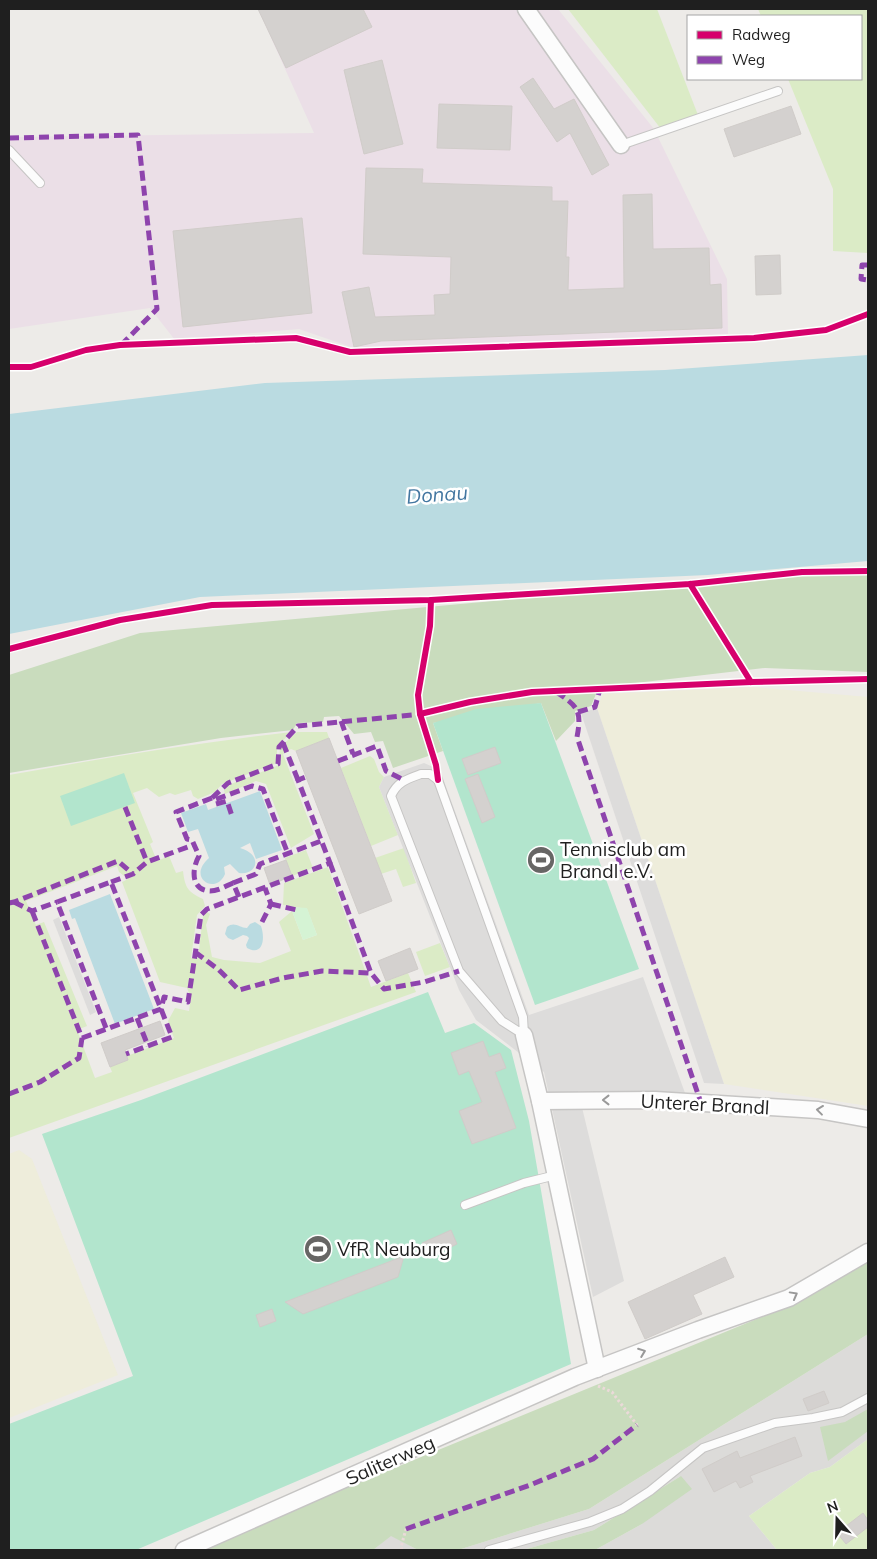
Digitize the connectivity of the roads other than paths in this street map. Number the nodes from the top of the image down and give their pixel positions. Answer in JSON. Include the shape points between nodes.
{"nodes":[{"id":1,"x":526,"y":9,"type":"edge"},
{"id":2,"x":778,"y":91,"type":"dead end"},
{"id":3,"x":621,"y":145,"type":"joint"},
{"id":4,"x":9,"y":150,"type":"edge"},
{"id":5,"x":40,"y":183,"type":"dead end"},
{"id":6,"x":524,"y":1035,"type":"junction"},
{"id":7,"x":540,"y":1101,"type":"junction"},
{"id":8,"x":868,"y":1119,"type":"edge"},
{"id":9,"x":556,"y":1176,"type":"junction"},
{"id":10,"x":465,"y":1205,"type":"dead end"},
{"id":11,"x":868,"y":1252,"type":"edge"},
{"id":12,"x":596,"y":1369,"type":"junction"},
{"id":13,"x":868,"y":1398,"type":"edge"},
{"id":14,"x":184,"y":1550,"type":"edge"},
{"id":15,"x":489,"y":1550,"type":"edge"}],
"edges":[{"from":1,"to":3,"type":"street"},
{"from":2,"to":3,"type":"lane"},
{"from":4,"to":5,"type":"lane"},
{"from":6,"to":6,"type":"lane","via":[[523,1017],[438,780],[430,774],[404,780],[395,787],[391,796],[459,971],[502,1022]]},
{"from":6,"to":7,"type":"street"},
{"from":8,"to":7,"type":"street","name":"Unterer Brandl","one_way":true,"via":[[818,1110],[655,1100]]},
{"from":7,"to":9,"type":"street"},
{"from":9,"to":10,"type":"lane","via":[[524,1183]]},
{"from":9,"to":12,"type":"street"},
{"from":12,"to":11,"type":"street","one_way":true,"via":[[789,1298]]},
{"from":12,"to":14,"type":"street","name":"Saliterweg"},
{"from":13,"to":15,"type":"lane","via":[[842,1412],[775,1423],[703,1448],[650,1492],[622,1509],[590,1522]]}]}
